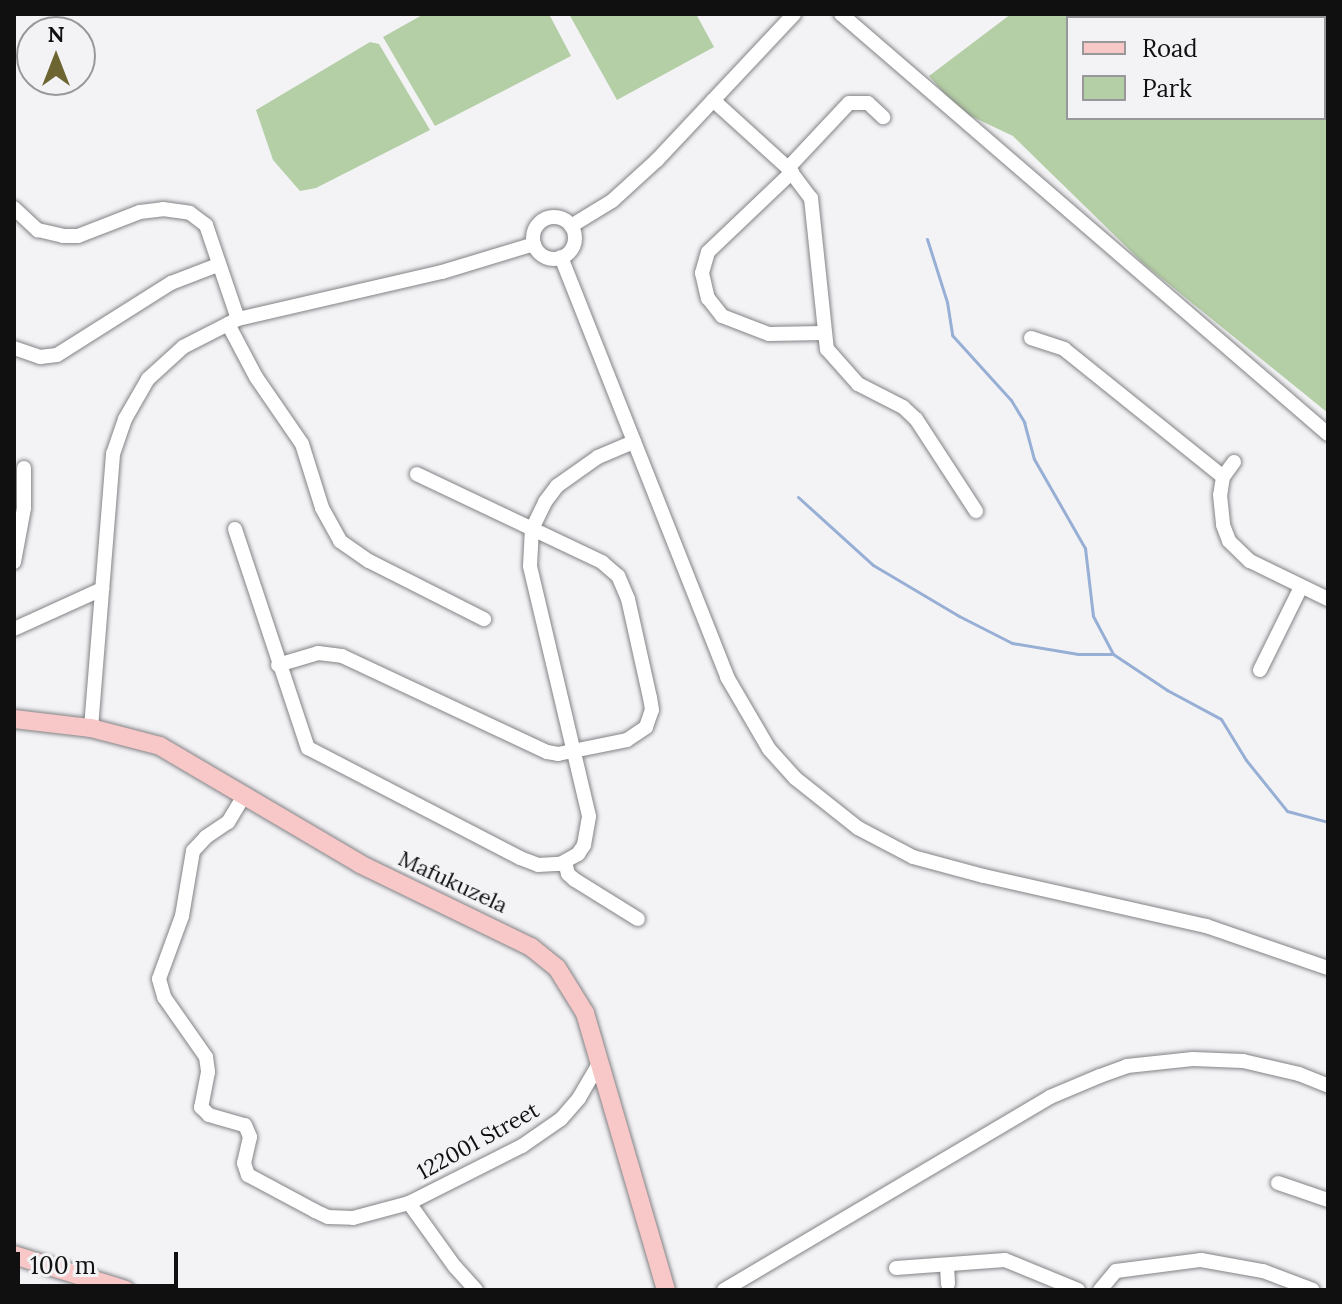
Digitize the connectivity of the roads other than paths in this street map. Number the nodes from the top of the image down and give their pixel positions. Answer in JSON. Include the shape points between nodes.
{"nodes":[{"id":1,"x":794,"y":14,"type":"edge"},
{"id":2,"x":841,"y":14,"type":"edge"},
{"id":3,"x":713,"y":100,"type":"junction"},
{"id":4,"x":883,"y":117,"type":"dead end"},
{"id":5,"x":790,"y":170,"type":"junction"},
{"id":6,"x":14,"y":208,"type":"edge"},
{"id":7,"x":571,"y":226,"type":"junction"},
{"id":8,"x":534,"y":244,"type":"junction"},
{"id":9,"x":561,"y":257,"type":"junction"},
{"id":10,"x":218,"y":265,"type":"junction"},
{"id":11,"x":233,"y":321,"type":"junction"},
{"id":12,"x":823,"y":333,"type":"junction"},
{"id":13,"x":1031,"y":338,"type":"dead end"},
{"id":14,"x":14,"y":348,"type":"edge"},
{"id":15,"x":1328,"y":434,"type":"edge"},
{"id":16,"x":634,"y":442,"type":"junction"},
{"id":17,"x":1234,"y":462,"type":"dead end"},
{"id":18,"x":24,"y":468,"type":"dead end"},
{"id":19,"x":417,"y":474,"type":"dead end"},
{"id":20,"x":1223,"y":477,"type":"junction"},
{"id":21,"x":19,"y":508,"type":"edge"},
{"id":22,"x":976,"y":511,"type":"dead end"},
{"id":23,"x":235,"y":529,"type":"dead end"},
{"id":24,"x":532,"y":529,"type":"junction"},
{"id":25,"x":14,"y":562,"type":"edge"},
{"id":26,"x":1301,"y":587,"type":"junction"},
{"id":27,"x":102,"y":589,"type":"junction"},
{"id":28,"x":1328,"y":599,"type":"edge"},
{"id":29,"x":484,"y":619,"type":"dead end"},
{"id":30,"x":14,"y":629,"type":"edge"},
{"id":31,"x":278,"y":665,"type":"junction"},
{"id":32,"x":1260,"y":670,"type":"dead end"},
{"id":33,"x":14,"y":719,"type":"edge"},
{"id":34,"x":91,"y":728,"type":"junction"},
{"id":35,"x":573,"y":751,"type":"junction"},
{"id":36,"x":245,"y":794,"type":"junction"},
{"id":37,"x":565,"y":862,"type":"junction"},
{"id":38,"x":638,"y":919,"type":"dead end"},
{"id":39,"x":1328,"y":968,"type":"edge"},
{"id":40,"x":600,"y":1062,"type":"junction"},
{"id":41,"x":1328,"y":1086,"type":"edge"},
{"id":42,"x":1278,"y":1183,"type":"dead end"},
{"id":43,"x":1328,"y":1200,"type":"edge"},
{"id":44,"x":409,"y":1203,"type":"junction"},
{"id":45,"x":14,"y":1255,"type":"edge"},
{"id":46,"x":947,"y":1265,"type":"junction"},
{"id":47,"x":896,"y":1268,"type":"dead end"},
{"id":48,"x":948,"y":1284,"type":"dead end"},
{"id":49,"x":1282,"y":1284,"type":"edge"},
{"id":50,"x":126,"y":1290,"type":"edge"},
{"id":51,"x":476,"y":1290,"type":"edge"},
{"id":52,"x":666,"y":1290,"type":"edge"},
{"id":53,"x":724,"y":1290,"type":"edge"},
{"id":54,"x":1078,"y":1290,"type":"edge"},
{"id":55,"x":1100,"y":1290,"type":"edge"},
{"id":56,"x":1313,"y":1290,"type":"edge"}],
"edges":[{"from":1,"to":3,"type":"street"},
{"from":2,"to":15,"type":"street"},
{"from":3,"to":5,"type":"street"},
{"from":3,"to":7,"type":"street","via":[[612,201]]},
{"from":4,"to":5,"type":"street","via":[[868,103],[849,103]]},
{"from":5,"to":12,"type":"street","via":[[813,209]]},
{"from":5,"to":12,"type":"street","via":[[708,252],[702,273],[708,298],[722,316],[769,334]]},
{"from":6,"to":10,"type":"street","via":[[38,230],[63,236],[98,230],[140,212],[190,213],[206,225]]},
{"from":7,"to":8,"type":"street","via":[[562,219],[545,219],[534,232]]},
{"from":7,"to":9,"type":"street","via":[[574,241]]},
{"from":8,"to":9,"type":"street","via":[[548,258]]},
{"from":8,"to":11,"type":"street","via":[[442,272]]},
{"from":9,"to":16,"type":"street"},
{"from":10,"to":11,"type":"street"},
{"from":10,"to":14,"type":"street","via":[[171,283],[57,355],[40,357]]},
{"from":11,"to":27,"type":"street","via":[[163,363],[125,419],[113,454]]},
{"from":11,"to":29,"type":"street","via":[[256,377],[302,444],[322,508],[340,541]]},
{"from":12,"to":22,"type":"street","via":[[827,349],[858,384],[916,419]]},
{"from":13,"to":20,"type":"street","via":[[1064,349]]},
{"from":16,"to":24,"type":"street","via":[[571,474],[545,502]]},
{"from":16,"to":39,"type":"street","via":[[743,708],[769,749],[831,810],[889,845],[938,865],[1206,926]]},
{"from":17,"to":20,"type":"street"},
{"from":18,"to":21,"type":"street"},
{"from":19,"to":24,"type":"street"},
{"from":20,"to":26,"type":"street","via":[[1220,509],[1229,541],[1250,561]]},
{"from":21,"to":25,"type":"street"},
{"from":23,"to":31,"type":"street"},
{"from":24,"to":35,"type":"street","via":[[530,566]]},
{"from":24,"to":35,"type":"street","via":[[602,562],[618,576],[650,698],[650,719],[635,737]]},
{"from":26,"to":28,"type":"street"},
{"from":26,"to":32,"type":"street"},
{"from":27,"to":30,"type":"street"},
{"from":27,"to":34,"type":"street"},
{"from":31,"to":35,"type":"street","via":[[318,653],[342,656],[539,749]]},
{"from":31,"to":37,"type":"street","via":[[301,735],[317,755],[520,858],[538,865]]},
{"from":33,"to":34,"type":"main road","name":"Mafukuzela"},
{"from":34,"to":36,"type":"main road","name":"Mafukuzela","via":[[160,746]]},
{"from":35,"to":37,"type":"street","via":[[590,825],[578,854]]},
{"from":36,"to":40,"type":"main road","name":"Mafukuzela","via":[[360,864],[531,947],[573,990]]},
{"from":36,"to":44,"type":"street","via":[[228,822],[193,851],[182,916],[159,979],[164,997],[206,1057],[201,1107],[249,1130],[244,1163],[248,1175],[328,1217],[353,1218]]},
{"from":37,"to":38,"type":"street","via":[[575,880]]},
{"from":40,"to":44,"type":"street","name":"122001 Street","via":[[561,1119],[522,1146]]},
{"from":40,"to":52,"type":"main road","name":"Mafukuzela"},
{"from":41,"to":53,"type":"street","via":[[1243,1061],[1193,1059],[1127,1066],[1050,1097]]},
{"from":42,"to":43,"type":"street"},
{"from":44,"to":51,"type":"street","name":"122001 Street"},
{"from":45,"to":50,"type":"main road"},
{"from":46,"to":47,"type":"street"},
{"from":46,"to":48,"type":"street"},
{"from":46,"to":54,"type":"street","via":[[1005,1260]]},
{"from":49,"to":55,"type":"street","via":[[1224,1262],[1201,1260],[1116,1271]]},
{"from":49,"to":56,"type":"street"}]}
